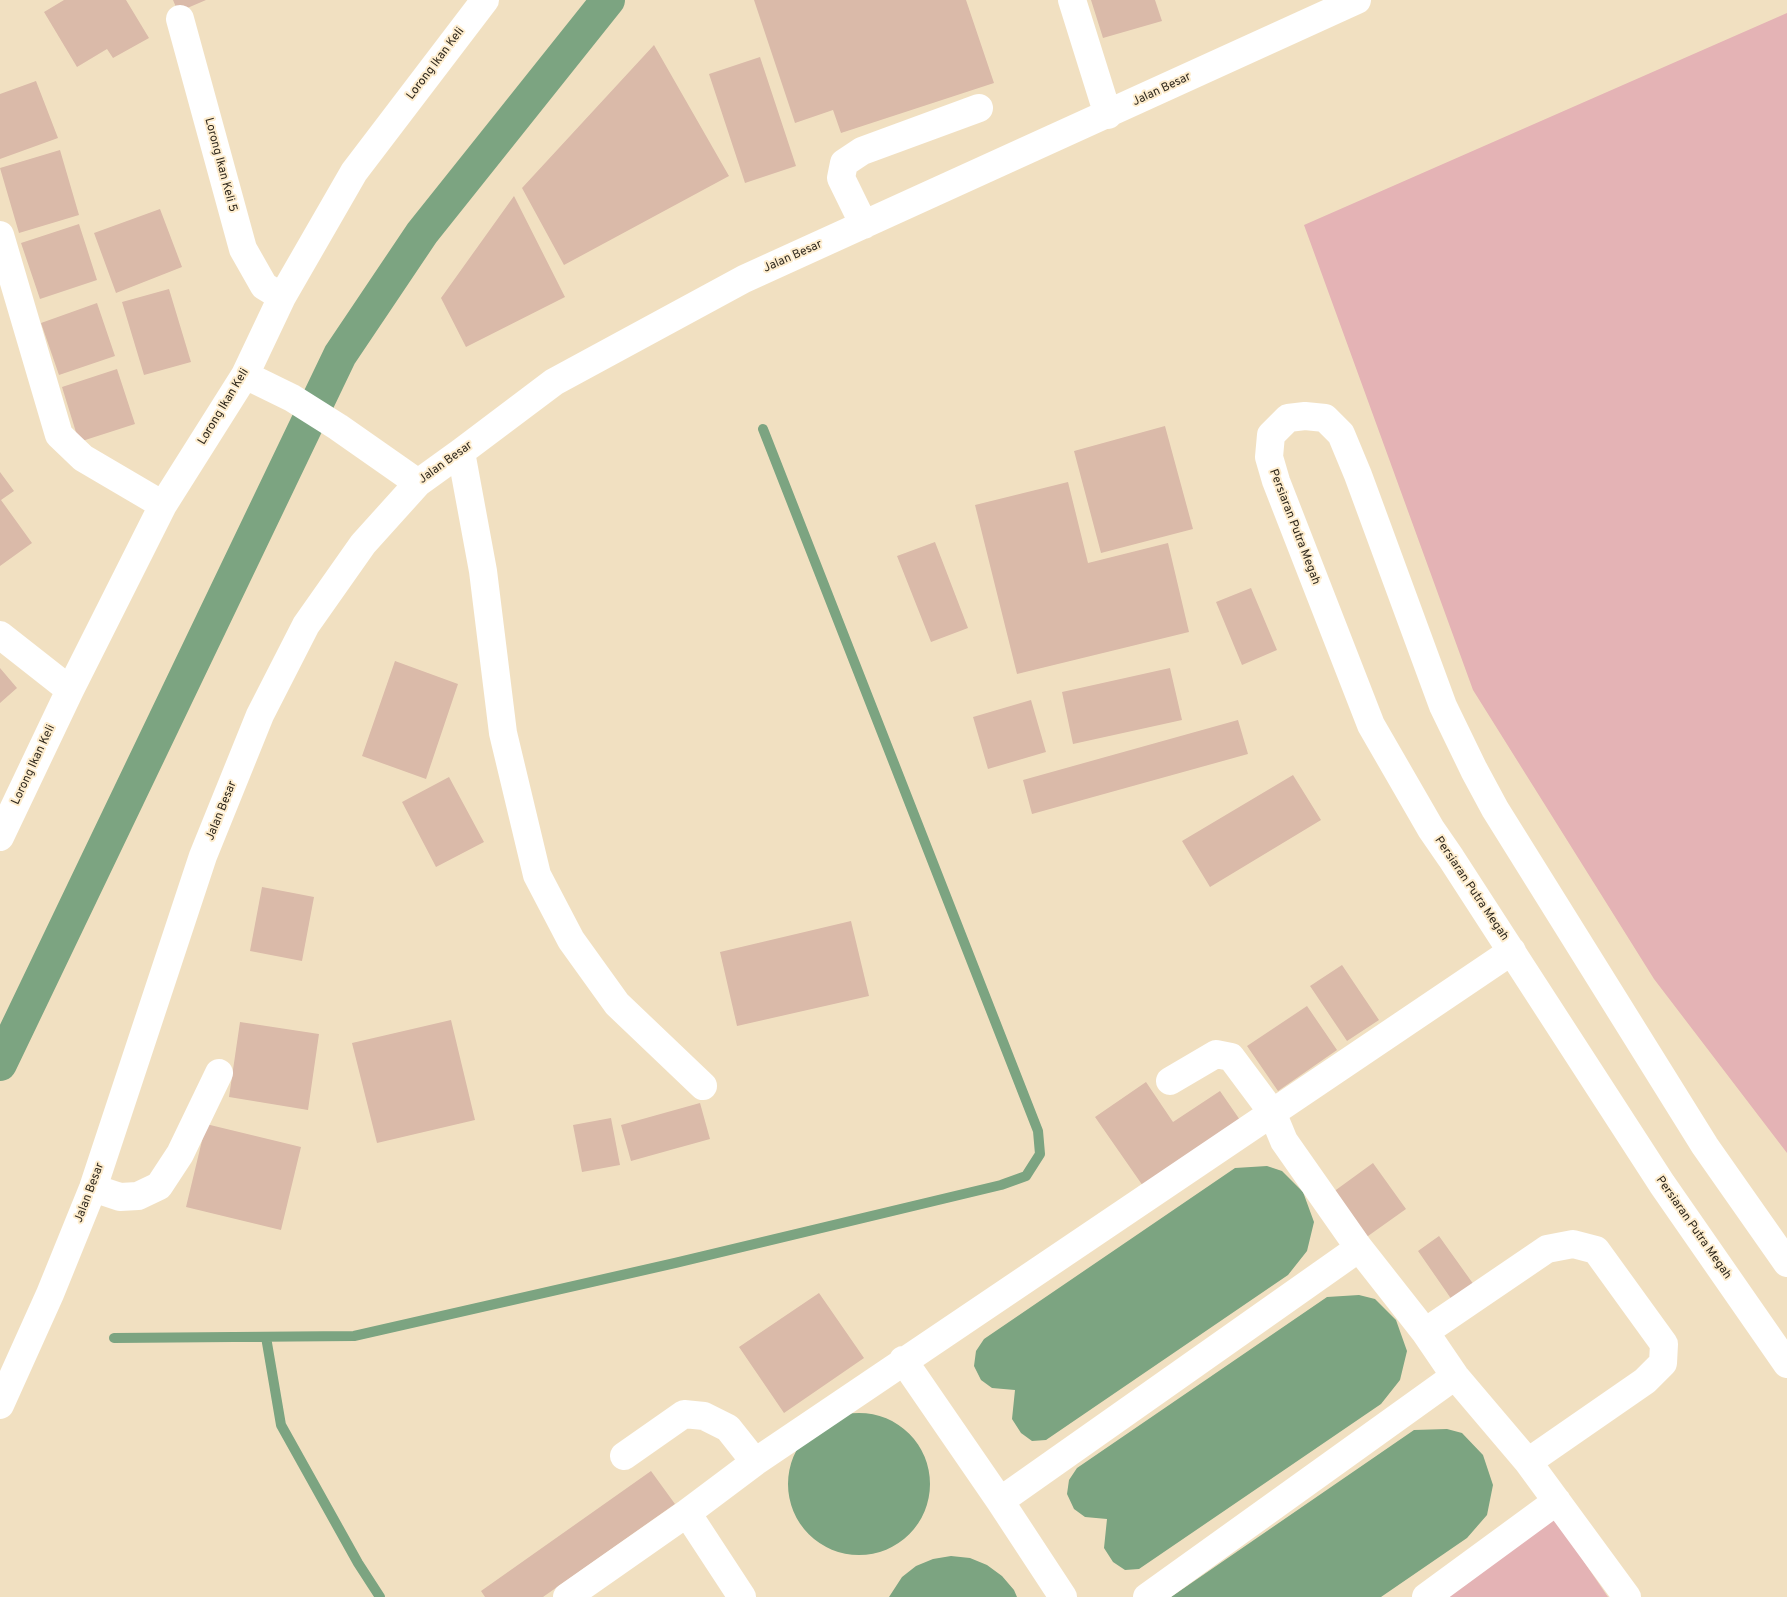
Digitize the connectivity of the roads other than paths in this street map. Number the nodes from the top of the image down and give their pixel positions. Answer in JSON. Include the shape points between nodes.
{"nodes":[{"id":1,"x":485,"y":0,"type":"edge"},
{"id":2,"x":1072,"y":0,"type":"edge"},
{"id":3,"x":1357,"y":0,"type":"edge"},
{"id":4,"x":180,"y":19,"type":"dead end"},
{"id":5,"x":979,"y":108,"type":"dead end"},
{"id":6,"x":1108,"y":114,"type":"junction"},
{"id":7,"x":864,"y":225,"type":"junction"},
{"id":8,"x":0,"y":235,"type":"edge"},
{"id":9,"x":282,"y":297,"type":"junction"},
{"id":10,"x":245,"y":375,"type":"junction"},
{"id":11,"x":461,"y":452,"type":"junction"},
{"id":12,"x":418,"y":483,"type":"junction"},
{"id":13,"x":163,"y":505,"type":"junction"},
{"id":14,"x":0,"y":635,"type":"edge"},
{"id":15,"x":70,"y":690,"type":"junction"},
{"id":16,"x":0,"y":837,"type":"edge"},
{"id":17,"x":1512,"y":951,"type":"junction"},
{"id":18,"x":219,"y":1073,"type":"dead end"},
{"id":19,"x":1170,"y":1081,"type":"dead end"},
{"id":20,"x":703,"y":1086,"type":"dead end"},
{"id":21,"x":1272,"y":1112,"type":"junction"},
{"id":22,"x":93,"y":1188,"type":"junction"},
{"id":23,"x":1359,"y":1248,"type":"junction"},
{"id":24,"x":1787,"y":1263,"type":"edge"},
{"id":25,"x":1425,"y":1332,"type":"junction"},
{"id":26,"x":903,"y":1360,"type":"junction"},
{"id":27,"x":1787,"y":1364,"type":"edge"},
{"id":28,"x":1455,"y":1376,"type":"junction"},
{"id":29,"x":0,"y":1405,"type":"edge"},
{"id":30,"x":624,"y":1456,"type":"dead end"},
{"id":31,"x":755,"y":1462,"type":"junction"},
{"id":32,"x":1528,"y":1462,"type":"junction"},
{"id":33,"x":1000,"y":1501,"type":"junction"},
{"id":34,"x":1557,"y":1501,"type":"junction"},
{"id":35,"x":687,"y":1513,"type":"junction"},
{"id":36,"x":567,"y":1597,"type":"edge"},
{"id":37,"x":742,"y":1597,"type":"edge"},
{"id":38,"x":1063,"y":1597,"type":"edge"},
{"id":39,"x":1147,"y":1597,"type":"edge"},
{"id":40,"x":1426,"y":1597,"type":"edge"},
{"id":41,"x":1627,"y":1597,"type":"edge"}],
"edges":[{"from":1,"to":9,"type":"street","name":"Lorong Ikan Keli","via":[[354,172]]},
{"from":2,"to":6,"type":"street"},
{"from":3,"to":6,"type":"street","name":"Jalan Besar"},
{"from":4,"to":9,"type":"street","name":"Lorong Ikan Keli 5","via":[[243,249],[264,286]]},
{"from":5,"to":7,"type":"street","via":[[862,151],[844,163],[841,178]]},
{"from":6,"to":7,"type":"street","name":"Jalan Besar"},
{"from":7,"to":11,"type":"street","name":"Jalan Besar","via":[[744,278],[554,382]]},
{"from":8,"to":13,"type":"street","via":[[59,434],[83,458]]},
{"from":9,"to":10,"type":"street","name":"Lorong Ikan Keli"},
{"from":10,"to":12,"type":"street","via":[[292,398]]},
{"from":10,"to":13,"type":"street","name":"Lorong Ikan Keli"},
{"from":11,"to":12,"type":"street","name":"Jalan Besar"},
{"from":11,"to":20,"type":"street","via":[[484,571],[503,733],[537,875],[570,940],[618,1004]]},
{"from":12,"to":22,"type":"street","name":"Jalan Besar","via":[[363,544],[306,626],[260,715],[203,856]]},
{"from":13,"to":15,"type":"street","name":"Lorong Ikan Keli"},
{"from":14,"to":15,"type":"street"},
{"from":15,"to":16,"type":"street","name":"Lorong Ikan Keli"},
{"from":17,"to":21,"type":"street"},
{"from":17,"to":24,"type":"street","name":"Persiaran Putra Megah","via":[[1431,829],[1371,725],[1269,457],[1271,435],[1288,418],[1325,418],[1340,434],[1442,706],[1478,778],[1705,1146]]},
{"from":17,"to":27,"type":"street","name":"Persiaran Putra Megah","via":[[1662,1184]]},
{"from":18,"to":22,"type":"street","via":[[180,1154],[159,1186],[138,1196],[120,1197]]},
{"from":19,"to":21,"type":"street","via":[[1216,1054],[1231,1057]]},
{"from":21,"to":23,"type":"street","via":[[1284,1141]]},
{"from":21,"to":26,"type":"street"},
{"from":22,"to":29,"type":"street","name":"Jalan Besar"},
{"from":23,"to":25,"type":"street"},
{"from":23,"to":33,"type":"street"},
{"from":25,"to":28,"type":"street"},
{"from":25,"to":32,"type":"street","via":[[1547,1249],[1572,1244],[1596,1250],[1664,1344],[1663,1363],[1646,1381]]},
{"from":26,"to":31,"type":"street"},
{"from":26,"to":33,"type":"street"},
{"from":28,"to":32,"type":"street"},
{"from":28,"to":39,"type":"street"},
{"from":30,"to":31,"type":"street","via":[[684,1414],[704,1416],[728,1428]]},
{"from":31,"to":35,"type":"street"},
{"from":32,"to":34,"type":"street"},
{"from":33,"to":38,"type":"street"},
{"from":34,"to":40,"type":"street"},
{"from":34,"to":41,"type":"street"},
{"from":35,"to":36,"type":"street"},
{"from":35,"to":37,"type":"street"}]}
